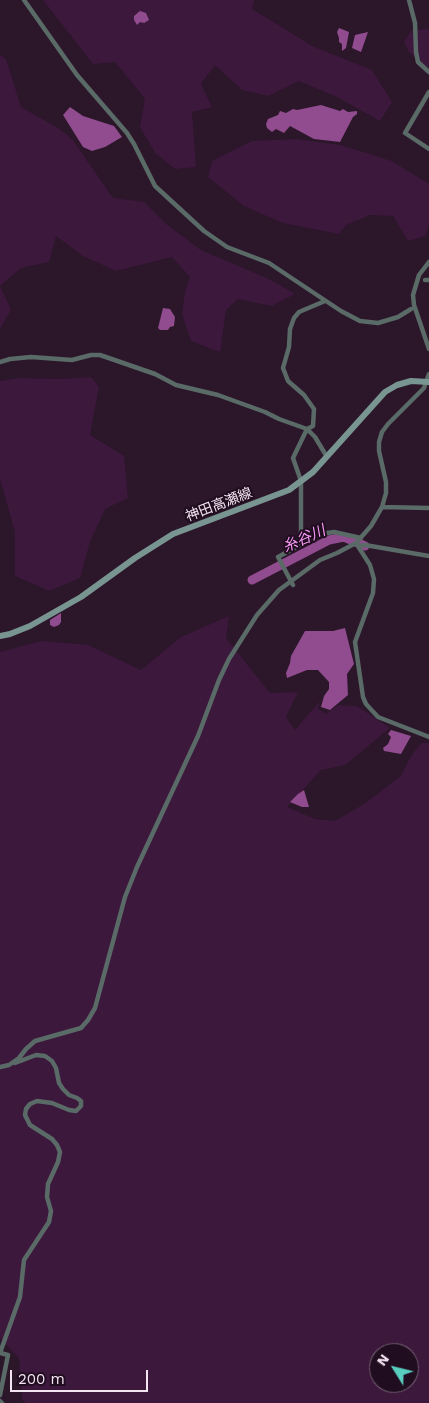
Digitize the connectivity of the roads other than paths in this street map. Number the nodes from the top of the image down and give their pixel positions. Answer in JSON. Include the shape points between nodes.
{"nodes":[{"id":1,"x":24,"y":0,"type":"edge"},
{"id":2,"x":410,"y":0,"type":"edge"},
{"id":3,"x":429,"y":72,"type":"edge"},
{"id":4,"x":429,"y":92,"type":"edge"},
{"id":5,"x":429,"y":149,"type":"edge"},
{"id":6,"x":429,"y":262,"type":"edge"},
{"id":7,"x":325,"y":301,"type":"junction"},
{"id":8,"x":411,"y":309,"type":"dead end"},
{"id":9,"x":425,"y":334,"type":"edge"},
{"id":10,"x":429,"y":348,"type":"edge"},
{"id":11,"x":0,"y":362,"type":"edge"},
{"id":12,"x":429,"y":374,"type":"edge"},
{"id":13,"x":428,"y":381,"type":"edge"},
{"id":14,"x":307,"y":429,"type":"junction"},
{"id":15,"x":327,"y":457,"type":"junction"},
{"id":16,"x":301,"y":482,"type":"junction"},
{"id":17,"x":382,"y":507,"type":"junction"},
{"id":18,"x":429,"y":508,"type":"edge"},
{"id":19,"x":361,"y":538,"type":"junction"},
{"id":20,"x":301,"y":543,"type":"junction"},
{"id":21,"x":357,"y":544,"type":"junction"},
{"id":22,"x":429,"y":556,"type":"edge"},
{"id":23,"x":292,"y":583,"type":"junction"},
{"id":24,"x":0,"y":636,"type":"edge"},
{"id":25,"x":429,"y":736,"type":"edge"},
{"id":26,"x":9,"y":1065,"type":"junction"},
{"id":27,"x":0,"y":1067,"type":"edge"},
{"id":28,"x":0,"y":1353,"type":"edge"},
{"id":29,"x":0,"y":1395,"type":"edge"}],
"edges":[{"from":1,"to":7,"type":"street","via":[[77,75],[127,133],[164,197],[227,247],[269,263]]},
{"from":2,"to":3,"type":"street","via":[[418,62]]},
{"from":4,"to":5,"type":"street","via":[[405,133]]},
{"from":6,"to":9,"type":"street","via":[[418,275],[413,294]]},
{"from":7,"to":8,"type":"street","via":[[371,324],[388,321]]},
{"from":7,"to":14,"type":"street","via":[[299,312],[294,318],[284,368],[288,381],[314,409],[313,426]]},
{"from":9,"to":10,"type":"street"},
{"from":11,"to":14,"type":"street","via":[[31,357],[72,360],[100,355],[155,374],[176,385],[218,395]]},
{"from":12,"to":13,"type":"street"},
{"from":13,"to":15,"type":"main road","name":"神田高瀬線","via":[[411,380],[386,392]]},
{"from":13,"to":17,"type":"street","via":[[382,432],[379,451],[386,493]]},
{"from":14,"to":15,"type":"street"},
{"from":14,"to":16,"type":"street","via":[[293,458]]},
{"from":15,"to":16,"type":"main road","name":"神田高瀬線"},
{"from":16,"to":20,"type":"street"},
{"from":16,"to":24,"type":"main road","name":"神田高瀬線","via":[[279,496],[173,534],[80,597],[30,626]]},
{"from":17,"to":18,"type":"street"},
{"from":17,"to":19,"type":"street"},
{"from":19,"to":20,"type":"street","via":[[334,532],[320,534]]},
{"from":19,"to":21,"type":"street"},
{"from":20,"to":23,"type":"street","via":[[278,557]]},
{"from":21,"to":22,"type":"street"},
{"from":21,"to":23,"type":"street","via":[[320,560]]},
{"from":21,"to":25,"type":"street","via":[[372,569],[374,579],[373,593],[355,642],[363,697],[378,717]]},
{"from":23,"to":26,"type":"street","via":[[279,590],[257,615],[219,680],[198,736],[125,897],[96,1008],[81,1028],[35,1041]]},
{"from":26,"to":27,"type":"street"},
{"from":26,"to":28,"type":"street","via":[[36,1055],[45,1056],[56,1068],[63,1090],[77,1098],[81,1106],[76,1111],[52,1102],[37,1101],[26,1109],[25,1116],[30,1125],[52,1139],[60,1152],[48,1184],[49,1222],[24,1260],[20,1297]]},
{"from":28,"to":29,"type":"street","via":[[8,1355]]}]}
